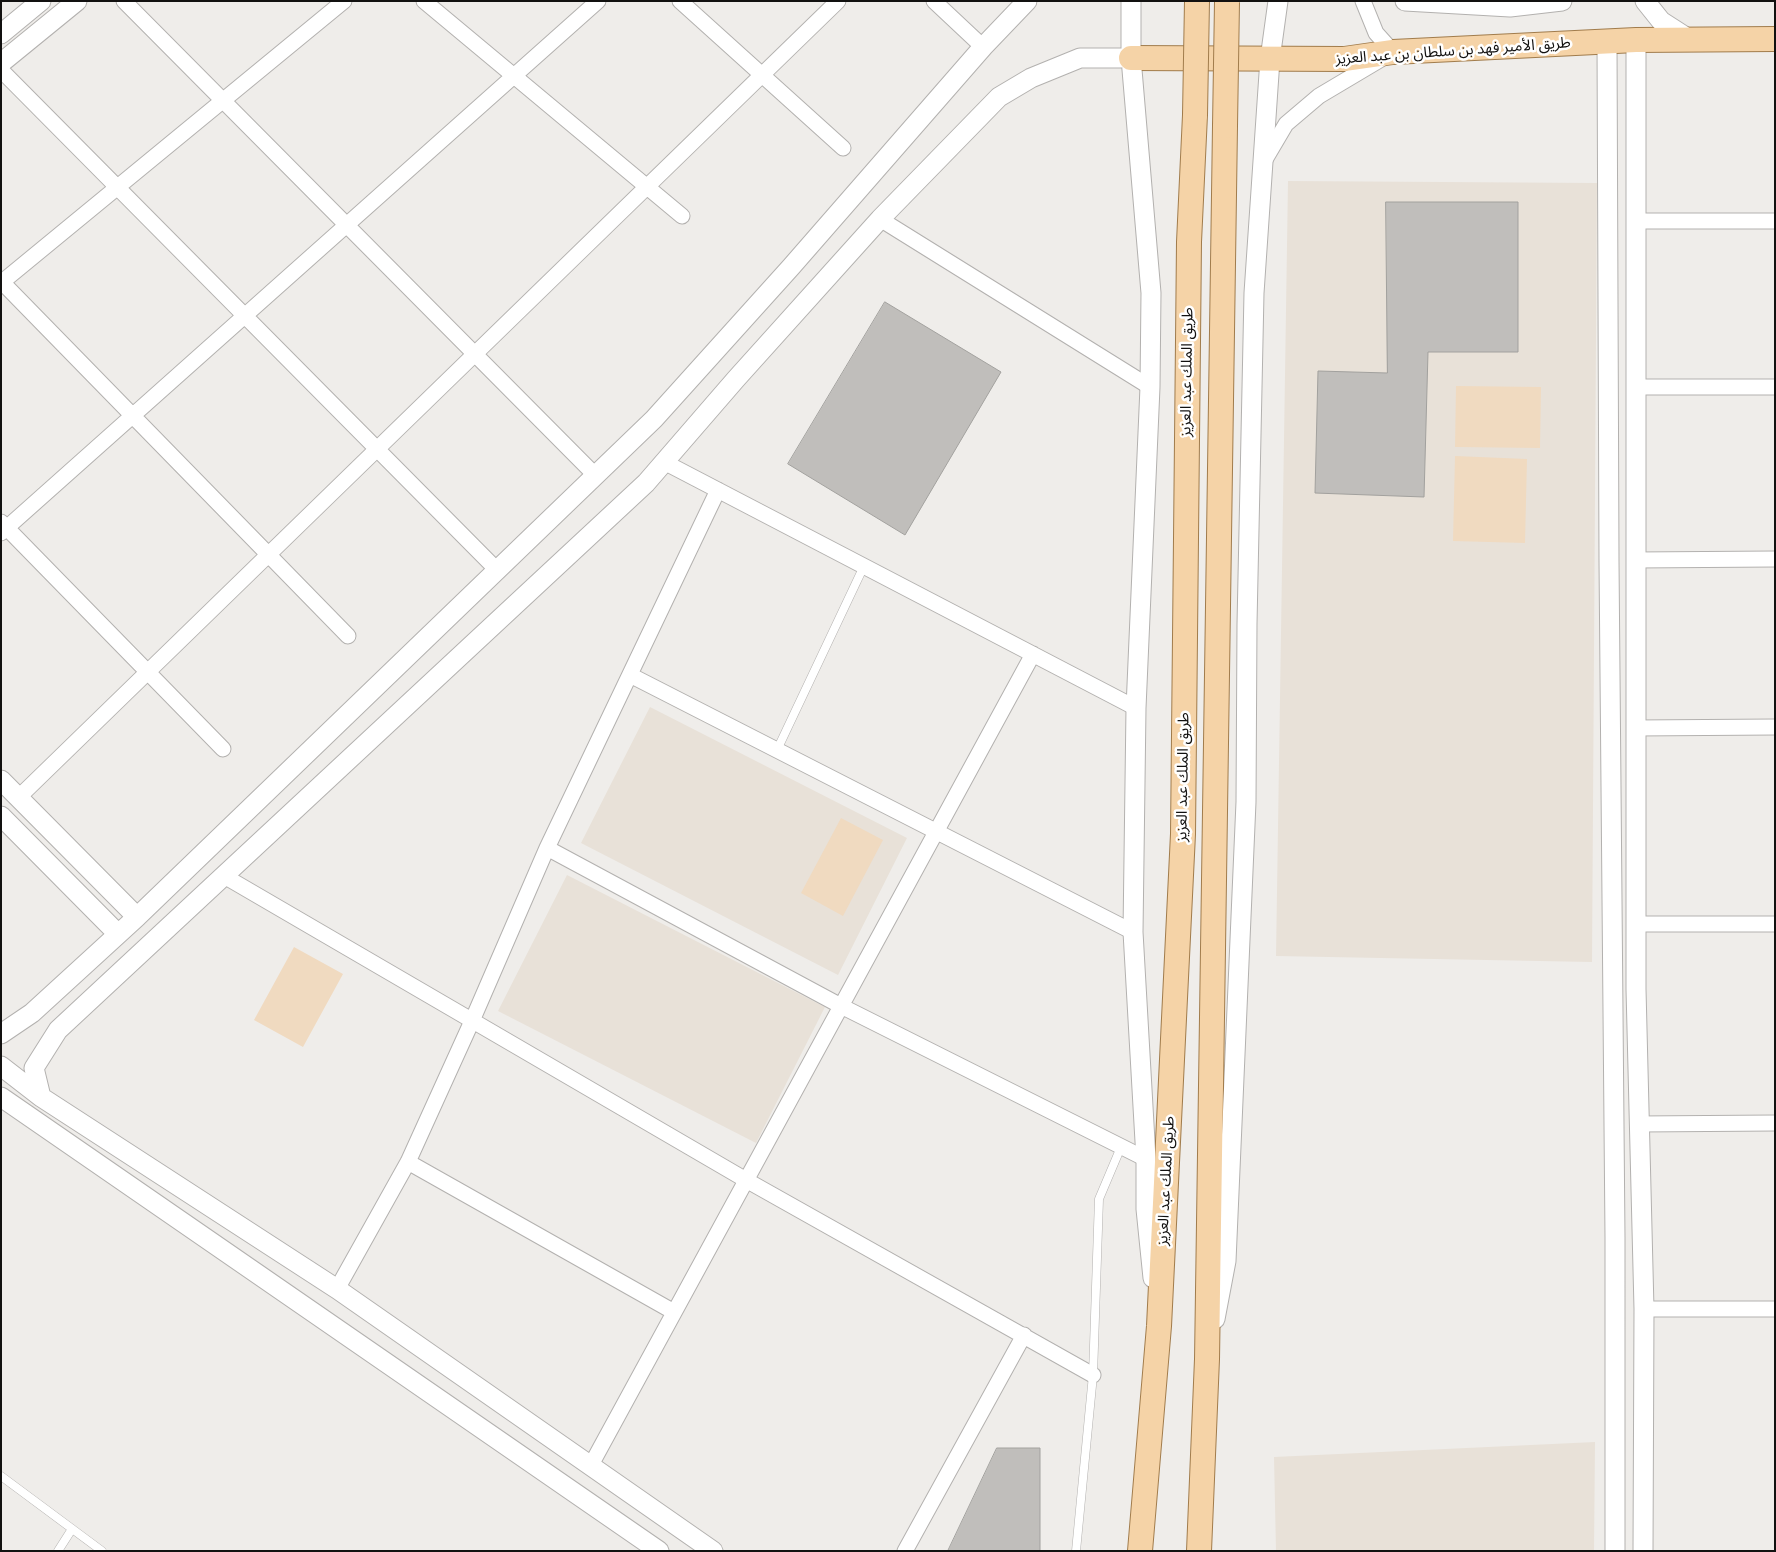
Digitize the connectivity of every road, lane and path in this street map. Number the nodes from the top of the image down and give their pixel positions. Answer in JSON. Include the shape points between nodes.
{"nodes":[{"id":1,"x":40,"y":1,"type":"edge"},
{"id":2,"x":77,"y":1,"type":"edge"},
{"id":3,"x":124,"y":1,"type":"edge"},
{"id":4,"x":344,"y":1,"type":"edge"},
{"id":5,"x":424,"y":1,"type":"edge"},
{"id":6,"x":598,"y":1,"type":"edge"},
{"id":7,"x":680,"y":1,"type":"edge"},
{"id":8,"x":838,"y":1,"type":"edge"},
{"id":9,"x":934,"y":1,"type":"edge"},
{"id":10,"x":1028,"y":1,"type":"edge"},
{"id":11,"x":1131,"y":1,"type":"edge"},
{"id":12,"x":1197,"y":1,"type":"edge"},
{"id":13,"x":1278,"y":1,"type":"edge"},
{"id":14,"x":1363,"y":1,"type":"edge"},
{"id":15,"x":1405,"y":1,"type":"edge"},
{"id":16,"x":1562,"y":1,"type":"edge"},
{"id":17,"x":1645,"y":1,"type":"edge"},
{"id":18,"x":1227,"y":2,"type":"edge"},
{"id":19,"x":1,"y":34,"type":"edge"},
{"id":20,"x":1689,"y":39,"type":"junction"},
{"id":21,"x":1775,"y":39,"type":"edge"},
{"id":22,"x":1636,"y":40,"type":"junction"},
{"id":23,"x":1607,"y":41,"type":"junction"},
{"id":24,"x":983,"y":47,"type":"junction"},
{"id":25,"x":1393,"y":52,"type":"junction"},
{"id":26,"x":1131,"y":58,"type":"junction"},
{"id":27,"x":1270,"y":59,"type":"junction"},
{"id":28,"x":1,"y":63,"type":"edge"},
{"id":29,"x":1,"y":70,"type":"edge"},
{"id":30,"x":762,"y":75,"type":"junction"},
{"id":31,"x":514,"y":76,"type":"junction"},
{"id":32,"x":223,"y":101,"type":"junction"},
{"id":33,"x":843,"y":148,"type":"dead end"},
{"id":34,"x":1263,"y":163,"type":"junction"},
{"id":35,"x":647,"y":187,"type":"junction"},
{"id":36,"x":118,"y":188,"type":"junction"},
{"id":37,"x":682,"y":216,"type":"dead end"},
{"id":38,"x":880,"y":219,"type":"junction"},
{"id":39,"x":1636,"y":221,"type":"junction"},
{"id":40,"x":1775,"y":221,"type":"edge"},
{"id":41,"x":347,"y":225,"type":"junction"},
{"id":42,"x":2,"y":282,"type":"edge"},
{"id":43,"x":245,"y":316,"type":"junction"},
{"id":44,"x":475,"y":354,"type":"junction"},
{"id":45,"x":1150,"y":386,"type":"junction"},
{"id":46,"x":1636,"y":387,"type":"junction"},
{"id":47,"x":1775,"y":387,"type":"edge"},
{"id":48,"x":133,"y":416,"type":"junction"},
{"id":49,"x":377,"y":450,"type":"junction"},
{"id":50,"x":664,"y":462,"type":"junction"},
{"id":51,"x":595,"y":475,"type":"junction"},
{"id":52,"x":718,"y":490,"type":"junction"},
{"id":53,"x":3,"y":528,"type":"edge"},
{"id":54,"x":269,"y":555,"type":"junction"},
{"id":55,"x":1636,"y":560,"type":"junction"},
{"id":56,"x":1775,"y":560,"type":"edge"},
{"id":57,"x":864,"y":566,"type":"junction"},
{"id":58,"x":497,"y":570,"type":"junction"},
{"id":59,"x":348,"y":636,"type":"dead end"},
{"id":60,"x":1033,"y":654,"type":"junction"},
{"id":61,"x":148,"y":672,"type":"junction"},
{"id":62,"x":630,"y":675,"type":"junction"},
{"id":63,"x":1136,"y":708,"type":"junction"},
{"id":64,"x":1775,"y":727,"type":"edge"},
{"id":65,"x":1636,"y":728,"type":"junction"},
{"id":66,"x":223,"y":749,"type":"dead end"},
{"id":67,"x":777,"y":750,"type":"junction"},
{"id":68,"x":1,"y":780,"type":"edge"},
{"id":69,"x":19,"y":798,"type":"junction"},
{"id":70,"x":1,"y":816,"type":"edge"},
{"id":71,"x":936,"y":832,"type":"junction"},
{"id":72,"x":548,"y":848,"type":"junction"},
{"id":73,"x":224,"y":876,"type":"junction"},
{"id":74,"x":137,"y":916,"type":"junction"},
{"id":75,"x":1636,"y":924,"type":"junction"},
{"id":76,"x":1775,"y":924,"type":"edge"},
{"id":77,"x":1133,"y":932,"type":"junction"},
{"id":78,"x":118,"y":934,"type":"junction"},
{"id":79,"x":841,"y":1006,"type":"junction"},
{"id":80,"x":472,"y":1020,"type":"junction"},
{"id":81,"x":1,"y":1034,"type":"edge"},
{"id":82,"x":1,"y":1066,"type":"edge"},
{"id":83,"x":1,"y":1096,"type":"edge"},
{"id":84,"x":41,"y":1097,"type":"junction"},
{"id":85,"x":1775,"y":1123,"type":"edge"},
{"id":86,"x":1640,"y":1124,"type":"junction"},
{"id":87,"x":1121,"y":1147,"type":"junction"},
{"id":88,"x":1146,"y":1159,"type":"junction"},
{"id":89,"x":408,"y":1162,"type":"junction"},
{"id":90,"x":746,"y":1180,"type":"junction"},
{"id":91,"x":337,"y":1289,"type":"junction"},
{"id":92,"x":1775,"y":1308,"type":"edge"},
{"id":93,"x":1644,"y":1310,"type":"junction"},
{"id":94,"x":674,"y":1312,"type":"junction"},
{"id":95,"x":1159,"y":1326,"type":"junction"},
{"id":96,"x":1024,"y":1335,"type":"junction"},
{"id":97,"x":1207,"y":1359,"type":"junction"},
{"id":98,"x":1093,"y":1375,"type":"junction"},
{"id":99,"x":591,"y":1465,"type":"junction"},
{"id":100,"x":1,"y":1476,"type":"edge"},
{"id":101,"x":72,"y":1529,"type":"junction"},
{"id":102,"x":58,"y":1551,"type":"edge"},
{"id":103,"x":102,"y":1551,"type":"edge"},
{"id":104,"x":659,"y":1551,"type":"edge"},
{"id":105,"x":713,"y":1551,"type":"edge"},
{"id":106,"x":905,"y":1551,"type":"edge"},
{"id":107,"x":1076,"y":1551,"type":"edge"},
{"id":108,"x":1140,"y":1551,"type":"edge"},
{"id":109,"x":1199,"y":1551,"type":"edge"},
{"id":110,"x":1616,"y":1551,"type":"edge"},
{"id":111,"x":1643,"y":1551,"type":"edge"}],
"edges":[{"from":1,"to":19,"type":"street"},
{"from":2,"to":28,"type":"street"},
{"from":3,"to":32,"type":"street"},
{"from":4,"to":32,"type":"street"},
{"from":5,"to":31,"type":"street"},
{"from":6,"to":31,"type":"street"},
{"from":7,"to":30,"type":"street"},
{"from":8,"to":30,"type":"street"},
{"from":9,"to":24,"type":"street"},
{"from":10,"to":24,"type":"street"},
{"from":11,"to":26,"type":"street"},
{"from":12,"to":95,"type":"main road","name":"طريق الملك عبد العزيز","bridge":true,"via":[[1189,242],[1183,834]]},
{"from":13,"to":27,"type":"street"},
{"from":14,"to":25,"type":"street","via":[[1376,33]]},
{"from":15,"to":16,"type":"street","via":[[1510,7]]},
{"from":17,"to":20,"type":"street","via":[[1661,21]]},
{"from":18,"to":97,"type":"main road","bridge":true},
{"from":20,"to":21,"type":"main road","name":"طريق الأمير فهد بن سلطان بن عبد العزيز"},
{"from":20,"to":22,"type":"main road","name":"طريق الأمير فهد بن سلطان بن عبد العزيز"},
{"from":22,"to":23,"type":"main road","name":"طريق الأمير فهد بن سلطان بن عبد العزيز"},
{"from":22,"to":39,"type":"street"},
{"from":23,"to":25,"type":"main road","name":"طريق الأمير فهد بن سلطان بن عبد العزيز"},
{"from":23,"to":110,"type":"street"},
{"from":24,"to":51,"type":"street","via":[[654,419]]},
{"from":25,"to":27,"type":"main road","name":"طريق الأمير فهد بن سلطان بن عبد العزيز","via":[[1344,59]]},
{"from":25,"to":34,"type":"street","via":[[1320,96],[1293,118]]},
{"from":26,"to":27,"type":"main road","name":"طريق الأمير فهد بن سلطان بن عبد العزيز"},
{"from":26,"to":38,"type":"street","via":[[1080,58],[1031,78],[999,97]]},
{"from":26,"to":45,"type":"street","via":[[1152,293]]},
{"from":27,"to":34,"type":"street"},
{"from":29,"to":36,"type":"street"},
{"from":30,"to":33,"type":"street"},
{"from":30,"to":35,"type":"street"},
{"from":31,"to":35,"type":"street"},
{"from":31,"to":41,"type":"street"},
{"from":32,"to":36,"type":"street"},
{"from":32,"to":41,"type":"street"},
{"from":34,"to":97,"type":"street","via":[[1254,293],[1246,802],[1226,1261]]},
{"from":35,"to":37,"type":"street"},
{"from":35,"to":44,"type":"street"},
{"from":36,"to":42,"type":"street"},
{"from":36,"to":43,"type":"street"},
{"from":38,"to":45,"type":"street"},
{"from":38,"to":50,"type":"street"},
{"from":39,"to":40,"type":"street"},
{"from":39,"to":46,"type":"street"},
{"from":41,"to":43,"type":"street"},
{"from":41,"to":44,"type":"street"},
{"from":42,"to":48,"type":"street"},
{"from":43,"to":48,"type":"street"},
{"from":43,"to":49,"type":"street"},
{"from":44,"to":49,"type":"street"},
{"from":44,"to":51,"type":"street"},
{"from":45,"to":63,"type":"street"},
{"from":46,"to":47,"type":"street"},
{"from":46,"to":55,"type":"street"},
{"from":48,"to":53,"type":"street"},
{"from":48,"to":54,"type":"street"},
{"from":49,"to":54,"type":"street"},
{"from":49,"to":58,"type":"street"},
{"from":50,"to":52,"type":"street"},
{"from":50,"to":73,"type":"street","via":[[646,483]]},
{"from":51,"to":58,"type":"street"},
{"from":52,"to":57,"type":"street"},
{"from":52,"to":62,"type":"street"},
{"from":53,"to":61,"type":"street"},
{"from":54,"to":59,"type":"street"},
{"from":54,"to":61,"type":"street"},
{"from":55,"to":56,"type":"street"},
{"from":55,"to":65,"type":"street"},
{"from":57,"to":60,"type":"street"},
{"from":57,"to":67,"type":"lane"},
{"from":58,"to":74,"type":"street"},
{"from":60,"to":63,"type":"street"},
{"from":60,"to":71,"type":"street"},
{"from":61,"to":66,"type":"street"},
{"from":61,"to":69,"type":"street"},
{"from":62,"to":67,"type":"street"},
{"from":62,"to":72,"type":"street"},
{"from":63,"to":77,"type":"street"},
{"from":64,"to":65,"type":"street"},
{"from":65,"to":75,"type":"street"},
{"from":67,"to":71,"type":"street"},
{"from":68,"to":69,"type":"street"},
{"from":69,"to":74,"type":"street"},
{"from":70,"to":78,"type":"street"},
{"from":71,"to":77,"type":"street"},
{"from":71,"to":79,"type":"street"},
{"from":72,"to":79,"type":"street"},
{"from":72,"to":80,"type":"street"},
{"from":73,"to":80,"type":"street"},
{"from":73,"to":84,"type":"street","via":[[58,1030],[34,1068]]},
{"from":74,"to":78,"type":"street"},
{"from":75,"to":76,"type":"street"},
{"from":75,"to":86,"type":"street"},
{"from":77,"to":88,"type":"street"},
{"from":78,"to":81,"type":"street","via":[[32,1013]]},
{"from":79,"to":87,"type":"street"},
{"from":79,"to":90,"type":"street"},
{"from":80,"to":89,"type":"street"},
{"from":80,"to":90,"type":"street"},
{"from":82,"to":84,"type":"street"},
{"from":83,"to":104,"type":"street"},
{"from":84,"to":91,"type":"street"},
{"from":85,"to":86,"type":"street"},
{"from":86,"to":93,"type":"street"},
{"from":87,"to":88,"type":"street"},
{"from":87,"to":98,"type":"lane","via":[[1099,1199]]},
{"from":88,"to":95,"type":"street","via":[[1146,1209]]},
{"from":89,"to":91,"type":"street"},
{"from":89,"to":94,"type":"street"},
{"from":90,"to":94,"type":"street"},
{"from":90,"to":96,"type":"street"},
{"from":91,"to":99,"type":"street"},
{"from":92,"to":93,"type":"street"},
{"from":93,"to":111,"type":"street"},
{"from":94,"to":99,"type":"street"},
{"from":95,"to":108,"type":"main road","name":"طريق الملك عبد العزيز"},
{"from":96,"to":98,"type":"street"},
{"from":96,"to":106,"type":"street"},
{"from":97,"to":109,"type":"main road"},
{"from":98,"to":107,"type":"lane"},
{"from":99,"to":105,"type":"street"},
{"from":100,"to":101,"type":"lane"},
{"from":101,"to":102,"type":"lane"},
{"from":101,"to":103,"type":"lane"}]}
